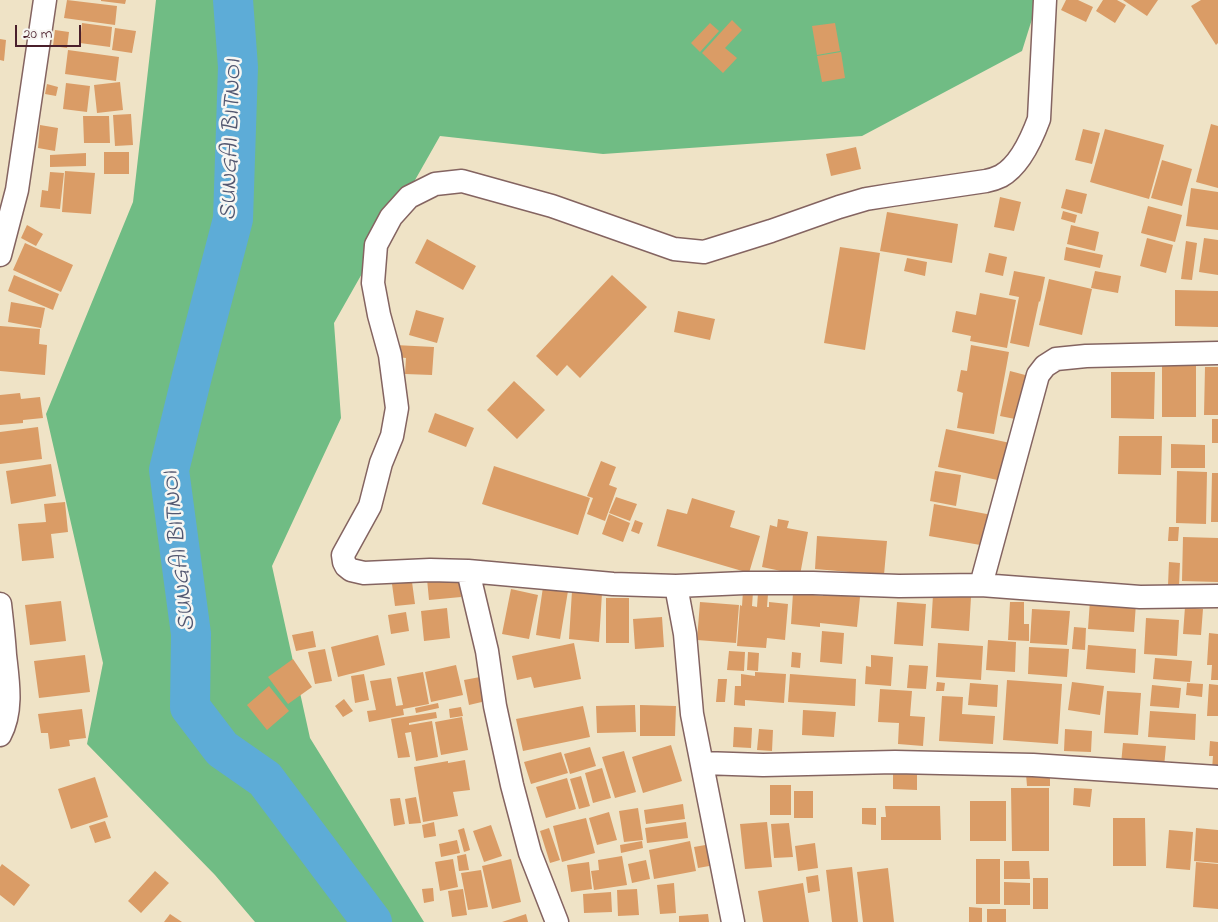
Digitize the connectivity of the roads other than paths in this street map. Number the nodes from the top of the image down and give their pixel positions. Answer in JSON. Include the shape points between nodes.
{"nodes":[{"id":1,"x":45,"y":0,"type":"edge"},
{"id":2,"x":1044,"y":0,"type":"edge"},
{"id":3,"x":8,"y":188,"type":"edge"},
{"id":4,"x":0,"y":255,"type":"edge"},
{"id":5,"x":1218,"y":352,"type":"edge"},
{"id":6,"x":468,"y":571,"type":"junction"},
{"id":7,"x":981,"y":585,"type":"junction"},
{"id":8,"x":676,"y":586,"type":"junction"},
{"id":9,"x":1218,"y":596,"type":"edge"},
{"id":10,"x":0,"y":604,"type":"edge"},
{"id":11,"x":0,"y":735,"type":"edge"},
{"id":12,"x":702,"y":763,"type":"junction"},
{"id":13,"x":1218,"y":777,"type":"edge"},
{"id":14,"x":557,"y":922,"type":"edge"},
{"id":15,"x":733,"y":922,"type":"edge"}],
"edges":[{"from":1,"to":3,"type":"street","via":[[28,107]]},
{"from":2,"to":6,"type":"street","via":[[1039,120],[1023,153],[1009,170],[986,181],[866,200],[704,252],[674,249],[552,206],[462,181],[435,184],[409,197],[391,217],[376,245],[373,283],[390,355],[397,408],[392,436],[381,462],[370,506],[343,555],[344,562],[350,570],[364,574]]},
{"from":3,"to":4,"type":"street"},
{"from":5,"to":7,"type":"street","via":[[1086,356],[1056,359],[1045,366],[1038,375]]},
{"from":6,"to":8,"type":"street","via":[[613,584]]},
{"from":6,"to":14,"type":"street","via":[[512,785],[530,853]]},
{"from":7,"to":8,"type":"street","via":[[744,583]]},
{"from":7,"to":9,"type":"street","via":[[1140,597]]},
{"from":8,"to":12,"type":"street","via":[[685,634],[692,714]]},
{"from":10,"to":11,"type":"street","via":[[9,689],[6,720]]},
{"from":12,"to":13,"type":"street","via":[[1033,765]]},
{"from":12,"to":15,"type":"street"}]}
